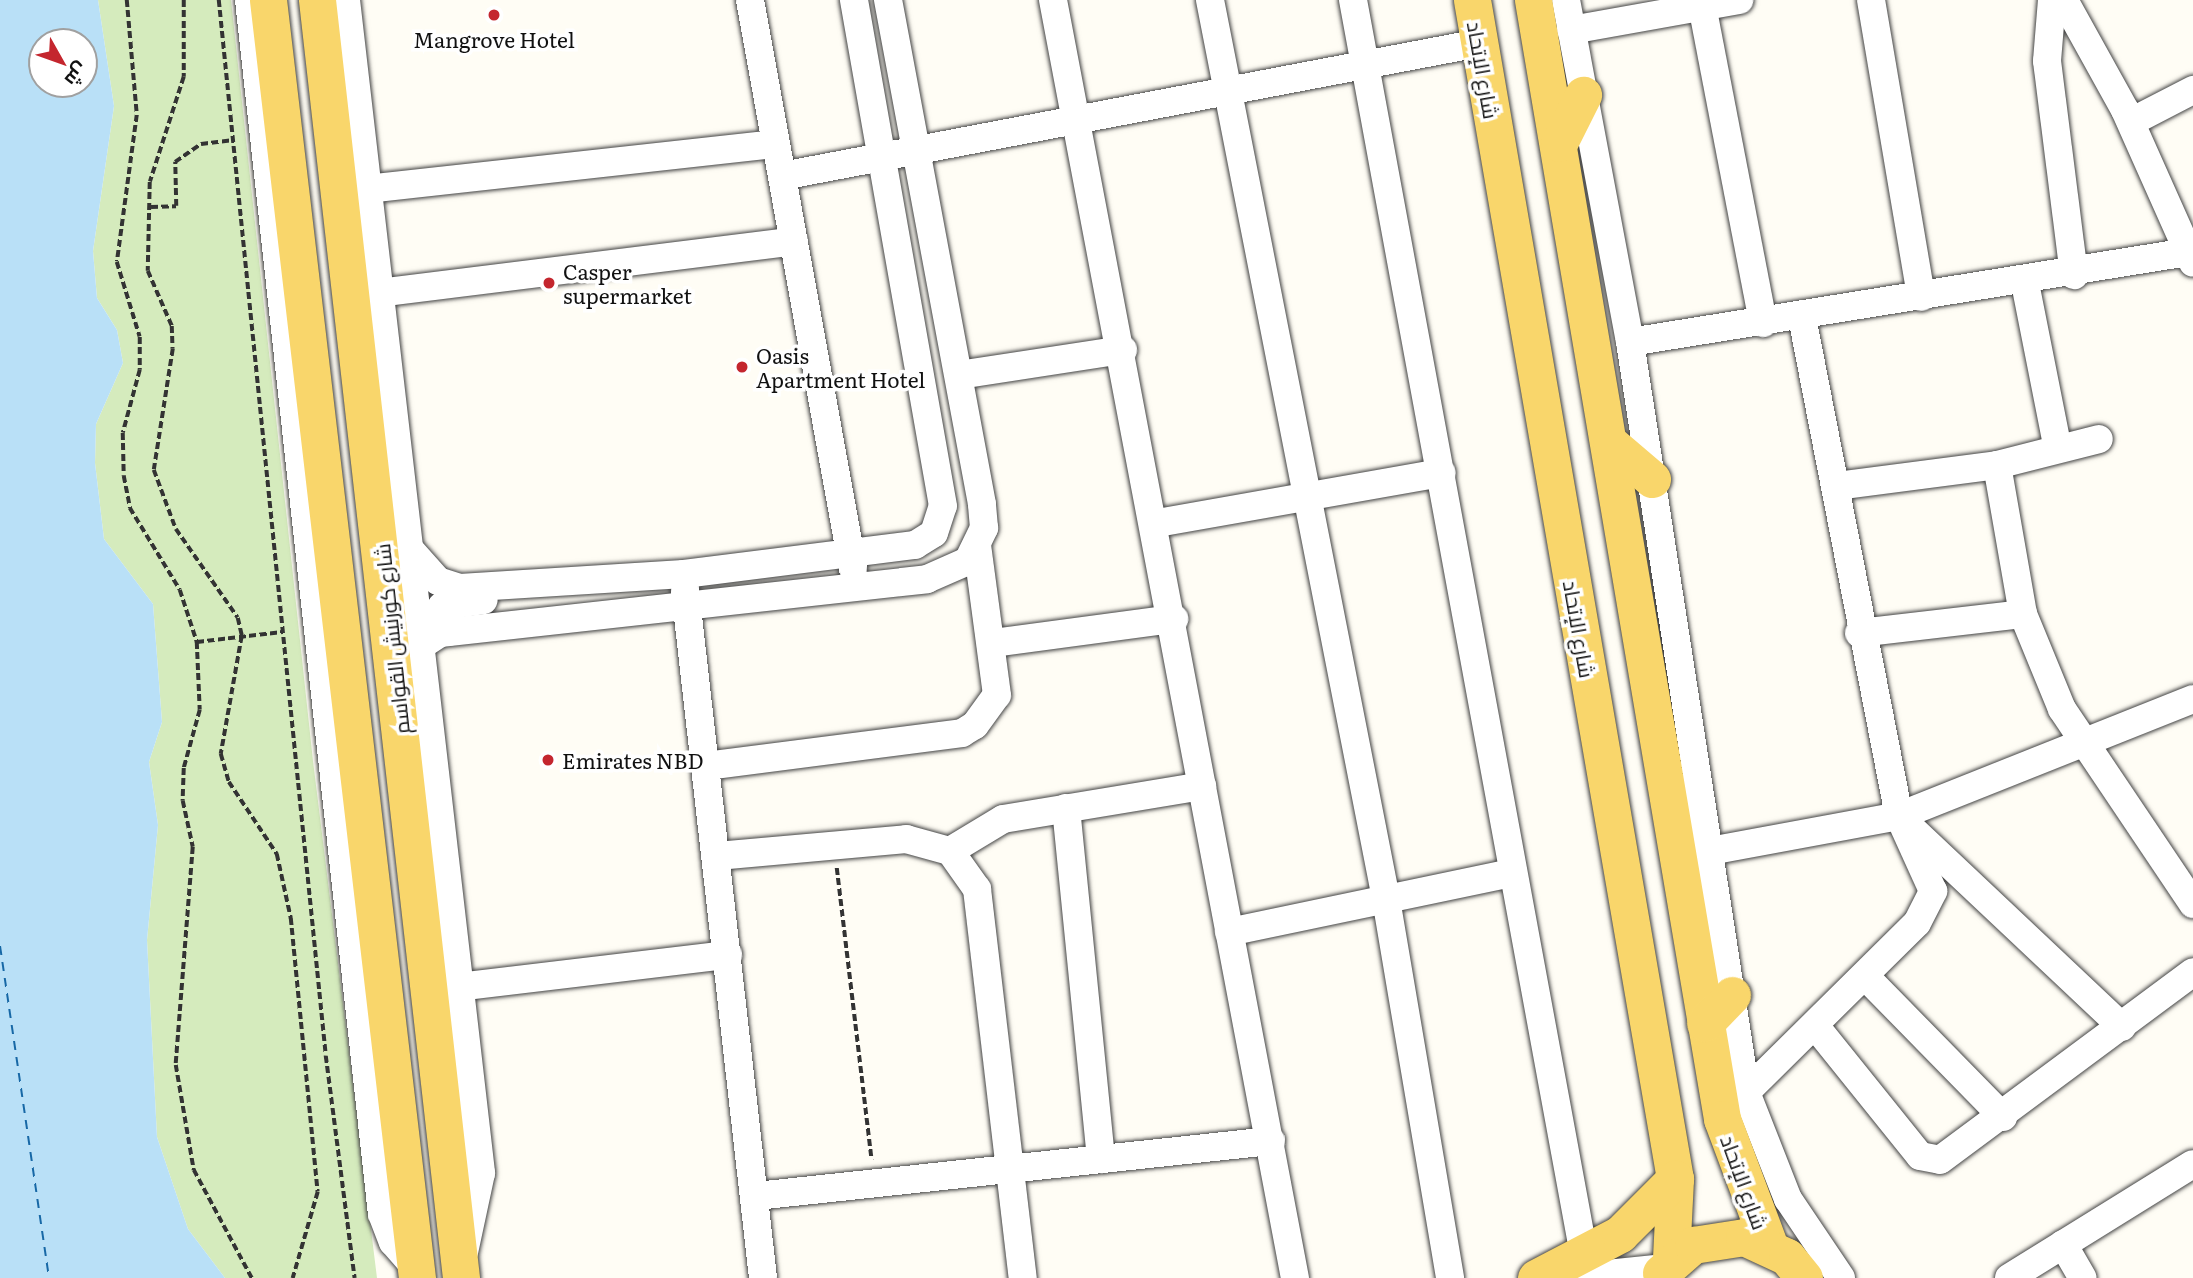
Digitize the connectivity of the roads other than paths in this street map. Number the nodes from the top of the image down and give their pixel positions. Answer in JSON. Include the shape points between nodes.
{"nodes":[{"id":1,"x":249,"y":0,"type":"edge"},
{"id":2,"x":268,"y":0,"type":"edge"},
{"id":3,"x":317,"y":0,"type":"edge"},
{"id":4,"x":346,"y":0,"type":"edge"},
{"id":5,"x":750,"y":0,"type":"edge"},
{"id":6,"x":854,"y":0,"type":"edge"},
{"id":7,"x":888,"y":0,"type":"edge"},
{"id":8,"x":1053,"y":0,"type":"edge"},
{"id":9,"x":1210,"y":0,"type":"edge"},
{"id":10,"x":1353,"y":0,"type":"edge"},
{"id":11,"x":1472,"y":0,"type":"edge"},
{"id":12,"x":1533,"y":0,"type":"edge"},
{"id":13,"x":1566,"y":0,"type":"edge"},
{"id":14,"x":1739,"y":0,"type":"edge"},
{"id":15,"x":1871,"y":0,"type":"edge"},
{"id":16,"x":2052,"y":0,"type":"edge"},
{"id":17,"x":2064,"y":0,"type":"edge"},
{"id":18,"x":1702,"y":4,"type":"edge"},
{"id":19,"x":1572,"y":30,"type":"junction"},
{"id":20,"x":1479,"y":43,"type":"junction"},
{"id":21,"x":1365,"y":66,"type":"junction"},
{"id":22,"x":2193,"y":90,"type":"edge"},
{"id":23,"x":1227,"y":93,"type":"junction"},
{"id":24,"x":1583,"y":95,"type":"junction"},
{"id":25,"x":1077,"y":120,"type":"junction"},
{"id":26,"x":2131,"y":122,"type":"junction"},
{"id":27,"x":1559,"y":143,"type":"junction"},
{"id":28,"x":776,"y":144,"type":"junction"},
{"id":29,"x":915,"y":150,"type":"junction"},
{"id":30,"x":880,"y":159,"type":"junction"},
{"id":31,"x":782,"y":176,"type":"junction"},
{"id":32,"x":367,"y":189,"type":"junction"},
{"id":33,"x":794,"y":241,"type":"junction"},
{"id":34,"x":2190,"y":258,"type":"edge"},
{"id":35,"x":2074,"y":275,"type":"junction"},
{"id":36,"x":2025,"y":283,"type":"junction"},
{"id":37,"x":379,"y":293,"type":"junction"},
{"id":38,"x":1922,"y":297,"type":"junction"},
{"id":39,"x":1802,"y":317,"type":"junction"},
{"id":40,"x":1763,"y":323,"type":"junction"},
{"id":41,"x":1630,"y":342,"type":"junction"},
{"id":42,"x":1122,"y":350,"type":"junction"},
{"id":43,"x":959,"y":375,"type":"junction"},
{"id":44,"x":2099,"y":439,"type":"dead end"},
{"id":45,"x":1611,"y":444,"type":"junction"},
{"id":46,"x":2058,"y":449,"type":"junction"},
{"id":47,"x":1997,"y":465,"type":"junction"},
{"id":48,"x":1442,"y":473,"type":"junction"},
{"id":49,"x":1652,"y":479,"type":"junction"},
{"id":50,"x":1836,"y":486,"type":"junction"},
{"id":51,"x":1307,"y":498,"type":"junction"},
{"id":52,"x":1157,"y":523,"type":"junction"},
{"id":53,"x":405,"y":545,"type":"junction"},
{"id":54,"x":977,"y":546,"type":"junction"},
{"id":55,"x":852,"y":550,"type":"junction"},
{"id":56,"x":684,"y":574,"type":"junction"},
{"id":57,"x":523,"y":584,"type":"junction"},
{"id":58,"x":855,"y":586,"type":"junction"},
{"id":59,"x":687,"y":608,"type":"junction"},
{"id":60,"x":2023,"y":614,"type":"junction"},
{"id":61,"x":1174,"y":619,"type":"junction"},
{"id":62,"x":449,"y":632,"type":"junction"},
{"id":63,"x":1859,"y":633,"type":"junction"},
{"id":64,"x":419,"y":643,"type":"junction"},
{"id":65,"x":993,"y":643,"type":"junction"},
{"id":66,"x":395,"y":670,"type":"junction"},
{"id":67,"x":2193,"y":698,"type":"edge"},
{"id":68,"x":2086,"y":745,"type":"junction"},
{"id":69,"x":706,"y":766,"type":"junction"},
{"id":70,"x":1202,"y":786,"type":"junction"},
{"id":71,"x":1066,"y":808,"type":"junction"},
{"id":72,"x":1899,"y":816,"type":"junction"},
{"id":73,"x":950,"y":851,"type":"junction"},
{"id":74,"x":1710,"y":851,"type":"junction"},
{"id":75,"x":717,"y":856,"type":"junction"},
{"id":76,"x":1512,"y":873,"type":"junction"},
{"id":77,"x":1386,"y":900,"type":"junction"},
{"id":78,"x":2193,"y":904,"type":"edge"},
{"id":79,"x":1229,"y":932,"type":"junction"},
{"id":80,"x":728,"y":955,"type":"junction"},
{"id":81,"x":2193,"y":972,"type":"edge"},
{"id":82,"x":1866,"y":977,"type":"junction"},
{"id":83,"x":458,"y":987,"type":"junction"},
{"id":84,"x":1732,"y":995,"type":"junction"},
{"id":85,"x":1705,"y":1023,"type":"junction"},
{"id":86,"x":2122,"y":1027,"type":"junction"},
{"id":87,"x":1817,"y":1028,"type":"junction"},
{"id":88,"x":1746,"y":1092,"type":"junction"},
{"id":89,"x":2003,"y":1116,"type":"junction"},
{"id":90,"x":1271,"y":1142,"type":"junction"},
{"id":91,"x":1101,"y":1159,"type":"junction"},
{"id":92,"x":2193,"y":1164,"type":"edge"},
{"id":93,"x":1014,"y":1169,"type":"junction"},
{"id":94,"x":1675,"y":1179,"type":"junction"},
{"id":95,"x":756,"y":1196,"type":"junction"},
{"id":96,"x":2063,"y":1244,"type":"junction"},
{"id":97,"x":1769,"y":1245,"type":"junction"},
{"id":98,"x":1576,"y":1266,"type":"edge"},
{"id":99,"x":1664,"y":1268,"type":"edge"},
{"id":100,"x":416,"y":1273,"type":"edge"},
{"id":101,"x":461,"y":1275,"type":"edge"},
{"id":102,"x":762,"y":1278,"type":"edge"},
{"id":103,"x":1023,"y":1278,"type":"edge"},
{"id":104,"x":1295,"y":1278,"type":"edge"},
{"id":105,"x":1450,"y":1278,"type":"edge"},
{"id":106,"x":1536,"y":1278,"type":"edge"},
{"id":107,"x":1804,"y":1278,"type":"edge"},
{"id":108,"x":1841,"y":1278,"type":"edge"},
{"id":109,"x":2009,"y":1278,"type":"edge"},
{"id":110,"x":2083,"y":1278,"type":"edge"}],
"edges":[{"from":1,"to":100,"type":"street","via":[[382,1214],[393,1242]]},
{"from":2,"to":100,"type":"main road"},
{"from":3,"to":66,"type":"main road","name":"شارع كورنيش القواسم"},
{"from":4,"to":32,"type":"street"},
{"from":5,"to":28,"type":"street"},
{"from":6,"to":30,"type":"street"},
{"from":7,"to":29,"type":"street"},
{"from":8,"to":25,"type":"street"},
{"from":9,"to":23,"type":"street"},
{"from":10,"to":21,"type":"street"},
{"from":11,"to":20,"type":"main road","name":"شارع الإتحاد"},
{"from":12,"to":27,"type":"main road","name":"شارع الإتحاد"},
{"from":13,"to":19,"type":"street"},
{"from":14,"to":18,"type":"street"},
{"from":15,"to":38,"type":"street"},
{"from":16,"to":35,"type":"street","via":[[2047,61]]},
{"from":17,"to":26,"type":"street"},
{"from":18,"to":19,"type":"street"},
{"from":18,"to":40,"type":"street"},
{"from":19,"to":24,"type":"street"},
{"from":20,"to":21,"type":"street"},
{"from":20,"to":94,"type":"main road","name":"شارع الإتحاد"},
{"from":21,"to":23,"type":"street"},
{"from":21,"to":48,"type":"street"},
{"from":22,"to":26,"type":"street"},
{"from":23,"to":25,"type":"street"},
{"from":23,"to":51,"type":"street"},
{"from":24,"to":27,"type":"main road"},
{"from":24,"to":41,"type":"street"},
{"from":25,"to":29,"type":"street"},
{"from":25,"to":42,"type":"street"},
{"from":26,"to":34,"type":"street"},
{"from":27,"to":45,"type":"main road","name":"شارع الإتحاد"},
{"from":28,"to":31,"type":"street"},
{"from":28,"to":32,"type":"street"},
{"from":29,"to":30,"type":"street"},
{"from":29,"to":43,"type":"street"},
{"from":30,"to":31,"type":"street"},
{"from":30,"to":55,"type":"street","via":[[943,506],[925,541]]},
{"from":31,"to":33,"type":"street"},
{"from":32,"to":37,"type":"street"},
{"from":33,"to":37,"type":"street"},
{"from":33,"to":55,"type":"street"},
{"from":34,"to":35,"type":"street"},
{"from":35,"to":36,"type":"street"},
{"from":36,"to":38,"type":"street"},
{"from":36,"to":46,"type":"street"},
{"from":37,"to":53,"type":"street"},
{"from":38,"to":39,"type":"street"},
{"from":39,"to":40,"type":"street"},
{"from":39,"to":50,"type":"street"},
{"from":40,"to":41,"type":"street"},
{"from":41,"to":49,"type":"street"},
{"from":42,"to":43,"type":"street"},
{"from":42,"to":52,"type":"street"},
{"from":43,"to":54,"type":"street","via":[[982,504]]},
{"from":44,"to":46,"type":"street"},
{"from":45,"to":49,"type":"main road"},
{"from":45,"to":85,"type":"main road","name":"شارع الإتحاد"},
{"from":46,"to":47,"type":"street"},
{"from":47,"to":50,"type":"street"},
{"from":47,"to":60,"type":"street"},
{"from":48,"to":51,"type":"street"},
{"from":48,"to":76,"type":"street"},
{"from":49,"to":74,"type":"street"},
{"from":50,"to":63,"type":"street"},
{"from":51,"to":52,"type":"street"},
{"from":51,"to":77,"type":"street"},
{"from":52,"to":61,"type":"street"},
{"from":53,"to":57,"type":"street","via":[[438,581],[460,587]]},
{"from":53,"to":64,"type":"street"},
{"from":54,"to":58,"type":"street","via":[[956,571]]},
{"from":54,"to":65,"type":"street"},
{"from":55,"to":56,"type":"street"},
{"from":55,"to":58,"type":"street"},
{"from":56,"to":57,"type":"street"},
{"from":56,"to":59,"type":"street"},
{"from":57,"to":62,"type":"street","via":[[503,598],[442,606],[438,621]]},
{"from":58,"to":59,"type":"street"},
{"from":59,"to":62,"type":"street"},
{"from":59,"to":69,"type":"street"},
{"from":60,"to":63,"type":"street"},
{"from":60,"to":68,"type":"street","via":[[2062,709]]},
{"from":61,"to":65,"type":"street"},
{"from":61,"to":70,"type":"street"},
{"from":62,"to":64,"type":"street"},
{"from":63,"to":72,"type":"street"},
{"from":64,"to":66,"type":"street"},
{"from":64,"to":83,"type":"street"},
{"from":65,"to":69,"type":"street","via":[[996,695],[989,713],[962,733]]},
{"from":66,"to":101,"type":"main road","name":"شارع كورنيش القواسم"},
{"from":67,"to":68,"type":"street"},
{"from":68,"to":72,"type":"street"},
{"from":68,"to":78,"type":"street"},
{"from":69,"to":75,"type":"street"},
{"from":70,"to":71,"type":"street"},
{"from":70,"to":79,"type":"street"},
{"from":71,"to":73,"type":"street","via":[[992,823]]},
{"from":71,"to":91,"type":"street"},
{"from":72,"to":74,"type":"street"},
{"from":72,"to":82,"type":"street","via":[[1933,891],[1917,923]]},
{"from":72,"to":86,"type":"street"},
{"from":73,"to":75,"type":"street","via":[[906,839]]},
{"from":73,"to":93,"type":"street","via":[[977,889]]},
{"from":74,"to":84,"type":"street"},
{"from":75,"to":80,"type":"street"},
{"from":76,"to":77,"type":"street"},
{"from":76,"to":98,"type":"street"},
{"from":77,"to":79,"type":"street"},
{"from":77,"to":105,"type":"street"},
{"from":79,"to":90,"type":"street"},
{"from":80,"to":83,"type":"street"},
{"from":80,"to":95,"type":"street"},
{"from":81,"to":86,"type":"street"},
{"from":82,"to":87,"type":"street"},
{"from":82,"to":89,"type":"street"},
{"from":83,"to":101,"type":"street","via":[[481,1173]]},
{"from":84,"to":85,"type":"main road"},
{"from":84,"to":88,"type":"street"},
{"from":85,"to":97,"type":"main road","name":"شارع الإتحاد","via":[[1722,1119]]},
{"from":86,"to":89,"type":"street"},
{"from":87,"to":88,"type":"street"},
{"from":87,"to":89,"type":"street","via":[[1920,1156],[1951,1156]]},
{"from":88,"to":108,"type":"street","via":[[1788,1199]]},
{"from":90,"to":91,"type":"street"},
{"from":90,"to":104,"type":"street"},
{"from":91,"to":93,"type":"street"},
{"from":92,"to":96,"type":"street"},
{"from":93,"to":95,"type":"street"},
{"from":93,"to":103,"type":"street"},
{"from":94,"to":98,"type":"main road","via":[[1620,1234]]},
{"from":94,"to":99,"type":"main road","name":"شارع الإتحاد"},
{"from":95,"to":102,"type":"street"},
{"from":96,"to":109,"type":"street"},
{"from":96,"to":110,"type":"street"},
{"from":97,"to":99,"type":"main road","via":[[1718,1237]]},
{"from":97,"to":107,"type":"main road"},
{"from":98,"to":99,"type":"street"},
{"from":98,"to":106,"type":"main road"}]}
